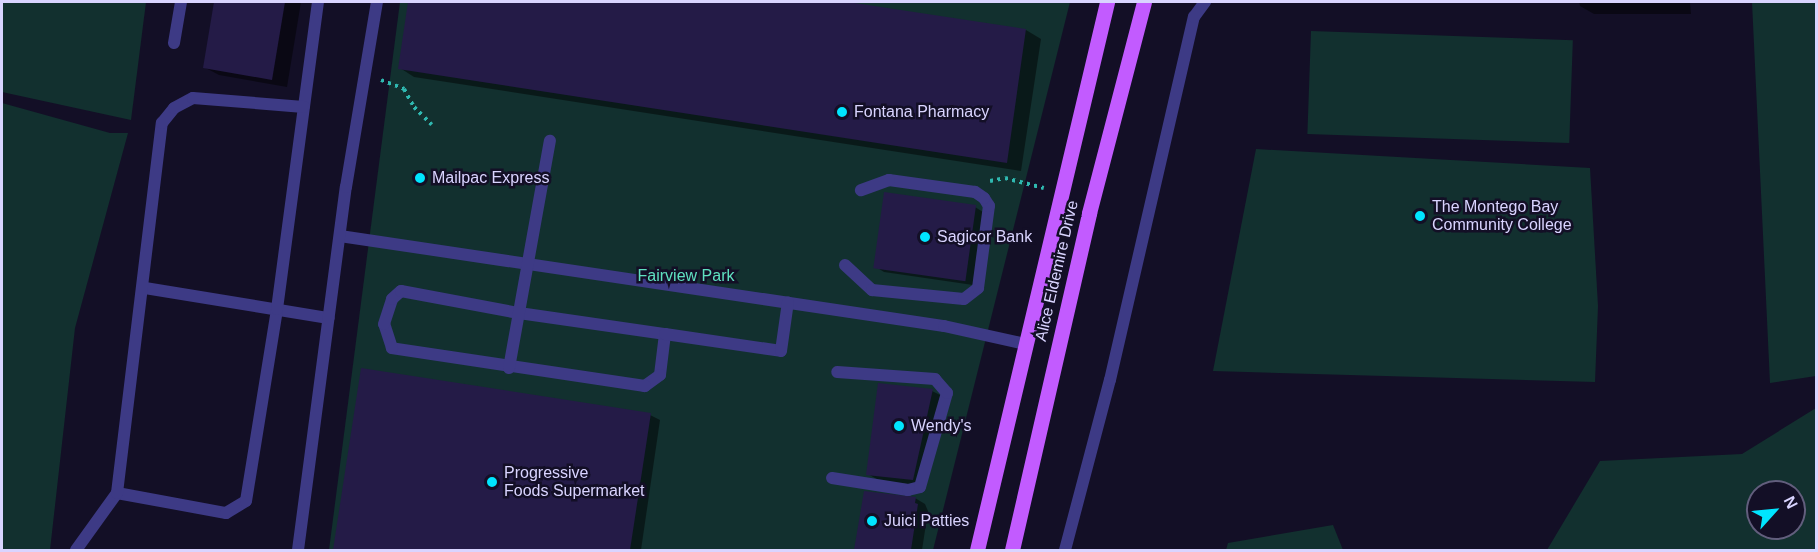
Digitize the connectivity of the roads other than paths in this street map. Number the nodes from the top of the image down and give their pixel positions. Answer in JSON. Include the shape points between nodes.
{"nodes":[{"id":1,"x":181,"y":2,"type":"edge"},
{"id":2,"x":318,"y":2,"type":"edge"},
{"id":3,"x":377,"y":2,"type":"edge"},
{"id":4,"x":1107,"y":2,"type":"edge"},
{"id":5,"x":1144,"y":2,"type":"edge"},
{"id":6,"x":1205,"y":2,"type":"edge"},
{"id":7,"x":174,"y":43,"type":"dead end"},
{"id":8,"x":304,"y":107,"type":"junction"},
{"id":9,"x":550,"y":141,"type":"dead end"},
{"id":10,"x":861,"y":190,"type":"dead end"},
{"id":11,"x":340,"y":236,"type":"junction"},
{"id":12,"x":528,"y":263,"type":"junction"},
{"id":13,"x":844,"y":265,"type":"dead end"},
{"id":14,"x":145,"y":288,"type":"junction"},
{"id":15,"x":788,"y":302,"type":"junction"},
{"id":16,"x":277,"y":309,"type":"junction"},
{"id":17,"x":519,"y":313,"type":"junction"},
{"id":18,"x":329,"y":318,"type":"junction"},
{"id":19,"x":665,"y":334,"type":"junction"},
{"id":20,"x":1026,"y":344,"type":"junction"},
{"id":21,"x":509,"y":368,"type":"junction"},
{"id":22,"x":837,"y":372,"type":"dead end"},
{"id":23,"x":832,"y":478,"type":"dead end"},
{"id":24,"x":117,"y":493,"type":"junction"},
{"id":25,"x":76,"y":550,"type":"edge"},
{"id":26,"x":298,"y":550,"type":"edge"},
{"id":27,"x":977,"y":550,"type":"edge"},
{"id":28,"x":1012,"y":550,"type":"edge"},
{"id":29,"x":1065,"y":550,"type":"edge"}],
"edges":[{"from":1,"to":7,"type":"lane"},
{"from":2,"to":8,"type":"lane"},
{"from":3,"to":11,"type":"lane"},
{"from":4,"to":20,"type":"main road","name":"Alice Eldemire Drive"},
{"from":5,"to":28,"type":"main road","name":"Alice Eldemire Drive","via":[[1089,213]]},
{"from":6,"to":29,"type":"lane","via":[[1194,17],[1110,380]]},
{"from":8,"to":14,"type":"lane","via":[[193,98],[174,108],[162,123]]},
{"from":8,"to":16,"type":"lane"},
{"from":9,"to":12,"type":"lane"},
{"from":10,"to":13,"type":"lane","via":[[889,180],[975,192],[989,206],[978,288],[964,299],[872,290]]},
{"from":11,"to":12,"type":"lane"},
{"from":11,"to":18,"type":"lane"},
{"from":12,"to":15,"type":"lane"},
{"from":12,"to":17,"type":"lane"},
{"from":14,"to":16,"type":"lane"},
{"from":14,"to":24,"type":"lane"},
{"from":15,"to":19,"type":"lane","via":[[782,351]]},
{"from":15,"to":20,"type":"lane","via":[[944,326]]},
{"from":16,"to":18,"type":"lane"},
{"from":16,"to":24,"type":"lane","via":[[246,501],[226,513]]},
{"from":17,"to":19,"type":"lane"},
{"from":17,"to":21,"type":"lane"},
{"from":17,"to":21,"type":"lane","via":[[401,291],[386,311],[384,324],[392,348]]},
{"from":18,"to":26,"type":"lane"},
{"from":19,"to":21,"type":"lane","via":[[660,375],[645,386]]},
{"from":20,"to":27,"type":"main road","name":"Alice Eldemire Drive"},
{"from":22,"to":23,"type":"lane","via":[[935,379],[947,393],[920,487],[908,490]]},
{"from":24,"to":25,"type":"lane"}]}
